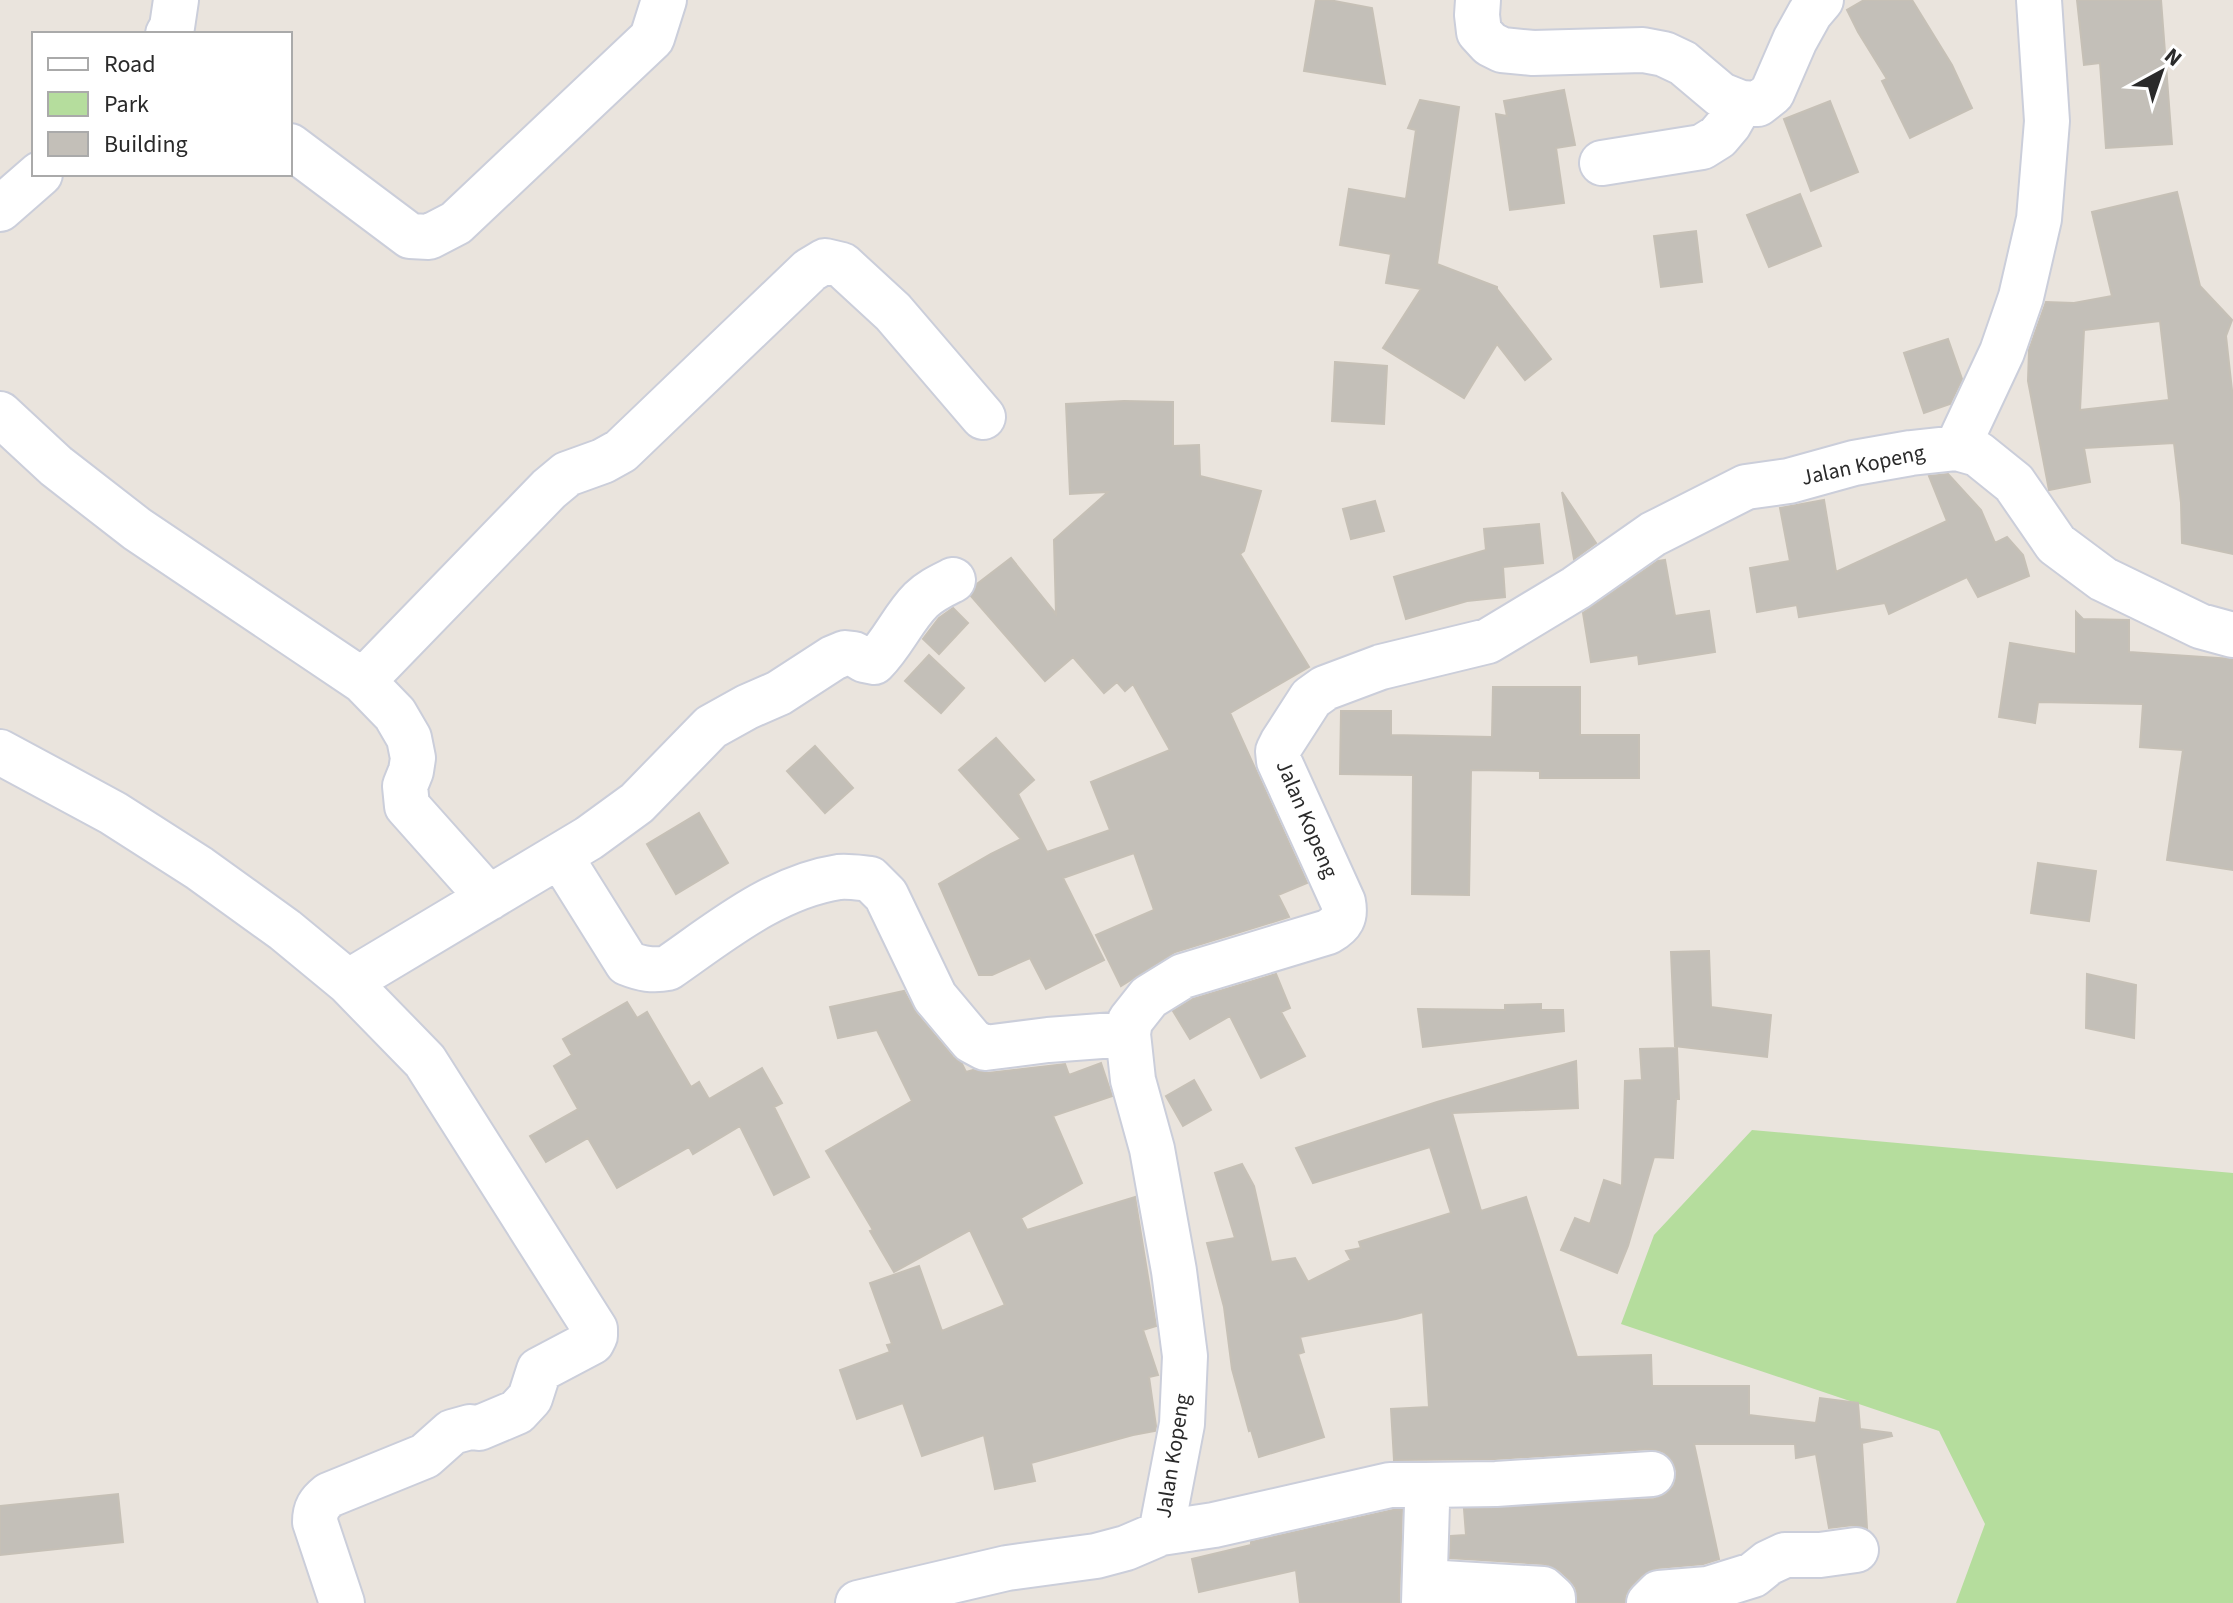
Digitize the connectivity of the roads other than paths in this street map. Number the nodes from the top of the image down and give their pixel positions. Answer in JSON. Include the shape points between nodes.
{"nodes":[{"id":1,"x":176,"y":0,"type":"edge"},
{"id":2,"x":664,"y":0,"type":"edge"},
{"id":3,"x":1478,"y":0,"type":"edge"},
{"id":4,"x":1821,"y":0,"type":"edge"},
{"id":5,"x":2039,"y":0,"type":"edge"},
{"id":6,"x":169,"y":32,"type":"edge"},
{"id":7,"x":1741,"y":103,"type":"junction"},
{"id":8,"x":292,"y":148,"type":"edge"},
{"id":9,"x":1602,"y":163,"type":"dead end"},
{"id":10,"x":38,"y":176,"type":"edge"},
{"id":11,"x":0,"y":209,"type":"edge"},
{"id":12,"x":0,"y":414,"type":"edge"},
{"id":13,"x":983,"y":417,"type":"dead end"},
{"id":14,"x":1957,"y":448,"type":"junction"},
{"id":15,"x":953,"y":580,"type":"dead end"},
{"id":16,"x":2233,"y":635,"type":"edge"},
{"id":17,"x":363,"y":681,"type":"junction"},
{"id":18,"x":0,"y":752,"type":"edge"},
{"id":19,"x":560,"y":856,"type":"junction"},
{"id":20,"x":489,"y":898,"type":"junction"},
{"id":21,"x":348,"y":982,"type":"junction"},
{"id":22,"x":1128,"y":1034,"type":"junction"},
{"id":23,"x":1652,"y":1474,"type":"dead end"},
{"id":24,"x":1425,"y":1485,"type":"junction"},
{"id":25,"x":1161,"y":1533,"type":"junction"},
{"id":26,"x":1856,"y":1550,"type":"dead end"},
{"id":27,"x":1425,"y":1592,"type":"edge"},
{"id":28,"x":342,"y":1603,"type":"edge"},
{"id":29,"x":858,"y":1603,"type":"edge"},
{"id":30,"x":1553,"y":1603,"type":"edge"},
{"id":31,"x":1649,"y":1603,"type":"edge"}],
"edges":[{"from":1,"to":6,"type":"street"},
{"from":2,"to":8,"type":"street","via":[[652,38],[456,223],[429,237],[410,236]]},
{"from":3,"to":7,"type":"street","via":[[1479,32],[1502,50],[1664,54]]},
{"from":4,"to":7,"type":"street","via":[[1795,40],[1772,93],[1758,104]]},
{"from":5,"to":14,"type":"street","via":[[2047,121],[2039,219],[2007,338]]},
{"from":7,"to":9,"type":"street","via":[[1718,137],[1702,147]]},
{"from":10,"to":11,"type":"street"},
{"from":12,"to":17,"type":"street","via":[[137,529]]},
{"from":13,"to":17,"type":"street","via":[[893,312],[842,265],[825,261],[621,451],[567,474],[549,489]]},
{"from":14,"to":16,"type":"street","name":"Jalan Kopeng","via":[[1978,454],[2014,483],[2056,544],[2103,579],[2200,626]]},
{"from":14,"to":22,"type":"street","name":"Jalan Kopeng","via":[[1868,460],[1746,487],[1653,534],[1488,641],[1381,667],[1325,688],[1311,698],[1278,751],[1343,902],[1342,919],[1328,932],[1183,976],[1149,997],[1130,1021]]},
{"from":15,"to":19,"type":"street","via":[[920,601],[874,662],[845,653],[711,727],[637,803]]},
{"from":17,"to":20,"type":"street","via":[[395,714],[409,738],[413,758],[405,786],[407,806]]},
{"from":18,"to":21,"type":"street","via":[[113,813],[199,868]]},
{"from":19,"to":20,"type":"street"},
{"from":19,"to":22,"type":"street","via":[[627,963],[638,968],[668,968],[742,916],[807,886],[841,877],[870,879],[886,895],[935,997],[972,1041],[985,1048]]},
{"from":20,"to":21,"type":"street"},
{"from":21,"to":28,"type":"street","via":[[425,1061],[595,1336],[539,1370],[530,1398],[517,1412],[479,1428],[452,1432],[425,1456],[320,1503],[315,1522]]},
{"from":22,"to":25,"type":"street","name":"Jalan Kopeng","via":[[1185,1356],[1182,1424]]},
{"from":23,"to":24,"type":"street"},
{"from":24,"to":25,"type":"street","via":[[1390,1485]]},
{"from":24,"to":27,"type":"street"},
{"from":25,"to":29,"type":"street","name":"Jalan Kopeng","via":[[1096,1556],[1007,1568]]},
{"from":26,"to":31,"type":"street","via":[[1785,1555],[1753,1575],[1708,1589],[1659,1593]]},
{"from":27,"to":30,"type":"street","via":[[1543,1589]]}]}
